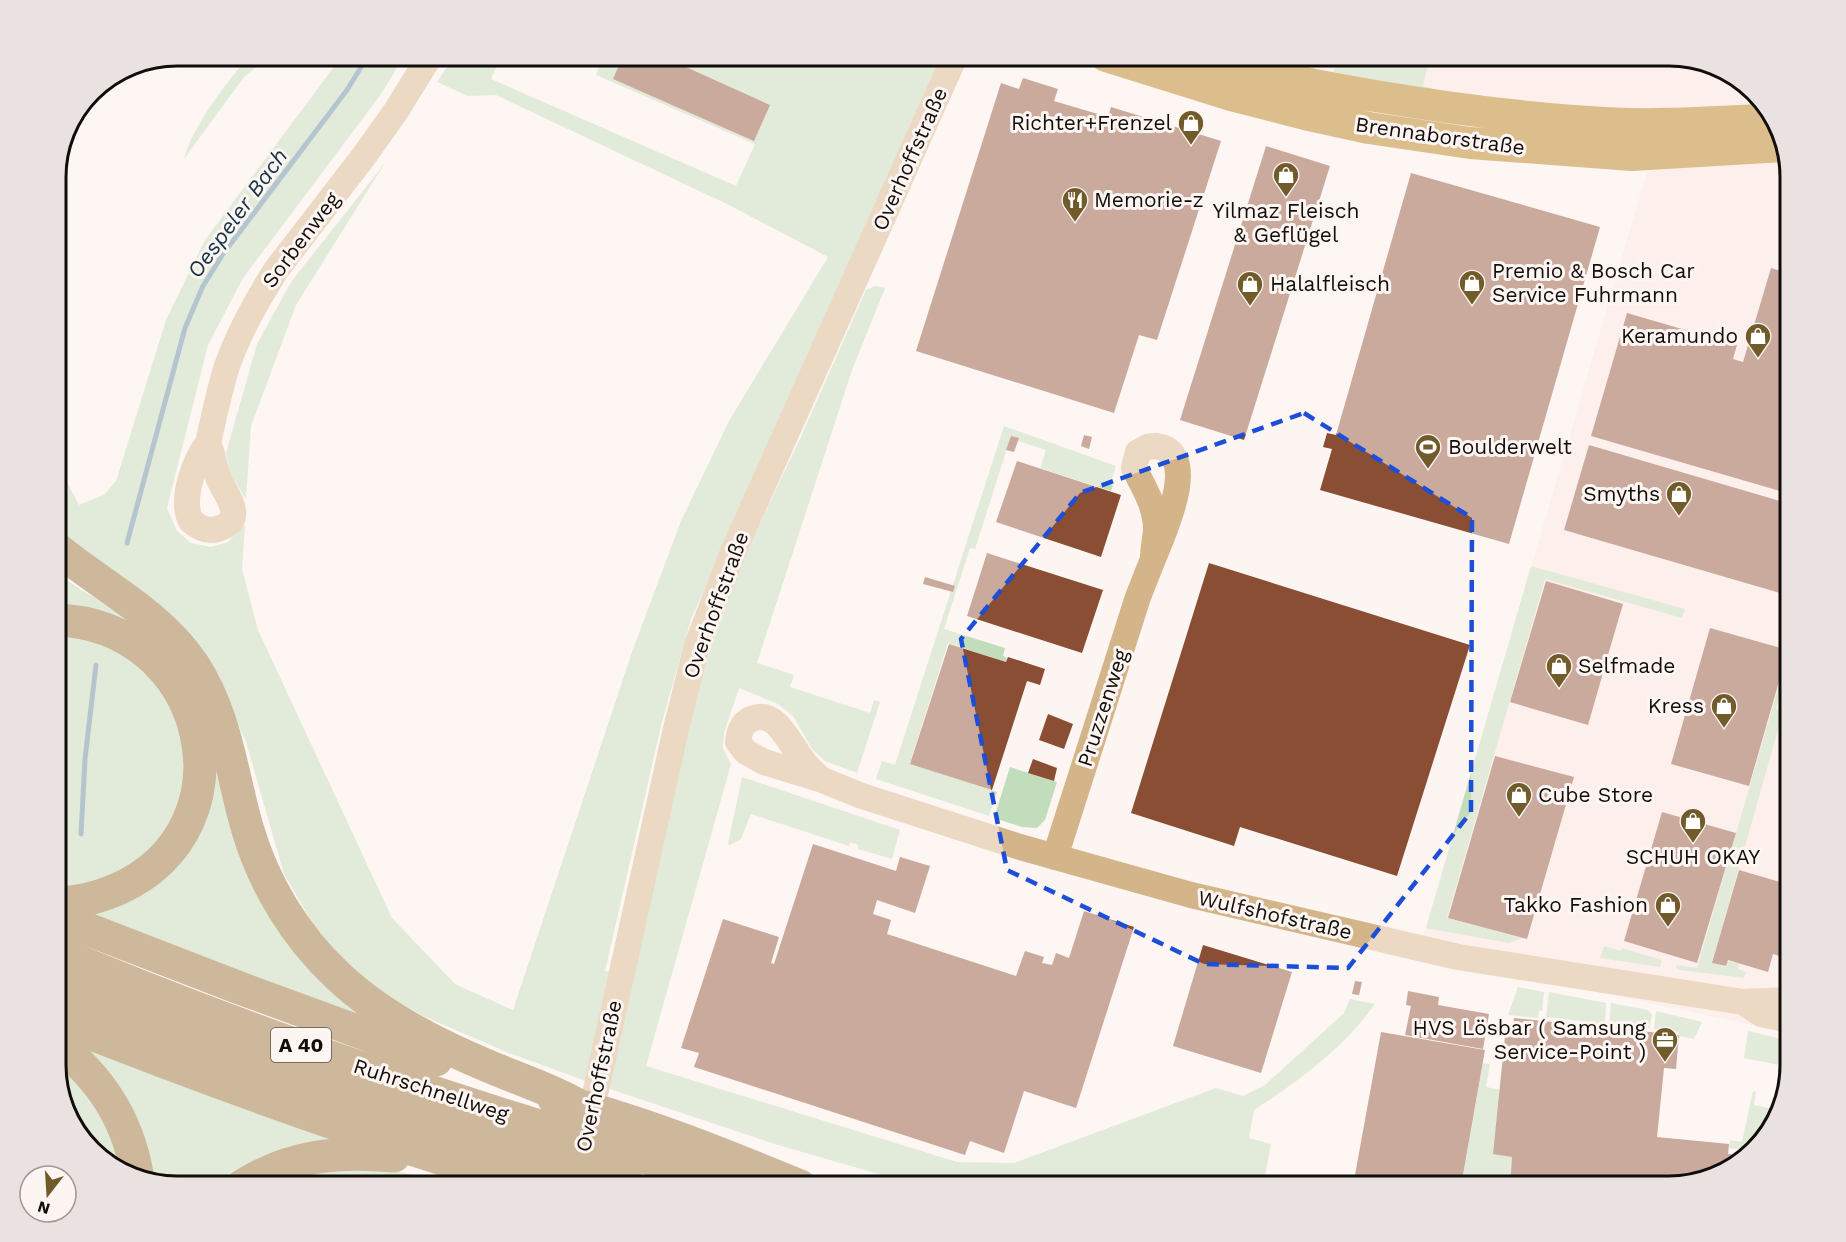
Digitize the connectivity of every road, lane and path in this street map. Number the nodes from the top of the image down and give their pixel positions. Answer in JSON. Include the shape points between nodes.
{"nodes":[{"id":1,"x":424,"y":66,"type":"edge"},
{"id":2,"x":951,"y":66,"type":"edge"},
{"id":3,"x":1154,"y":66,"type":"edge"},
{"id":4,"x":1217,"y":66,"type":"edge"},
{"id":5,"x":1261,"y":88,"type":"junction"},
{"id":6,"x":1386,"y":98,"type":"junction"},
{"id":7,"x":1764,"y":119,"type":"edge"},
{"id":8,"x":1369,"y":128,"type":"junction"},
{"id":9,"x":1776,"y":147,"type":"edge"},
{"id":10,"x":208,"y":443,"type":"dead end"},
{"id":11,"x":66,"y":555,"type":"edge"},
{"id":12,"x":1153,"y":559,"type":"dead end"},
{"id":13,"x":66,"y":621,"type":"edge"},
{"id":14,"x":820,"y":779,"type":"dead end"},
{"id":15,"x":1055,"y":857,"type":"junction"},
{"id":16,"x":66,"y":901,"type":"edge"},
{"id":17,"x":66,"y":921,"type":"edge"},
{"id":18,"x":66,"y":956,"type":"edge"},
{"id":19,"x":66,"y":990,"type":"edge"},
{"id":20,"x":1780,"y":1000,"type":"edge"},
{"id":21,"x":1743,"y":1002,"type":"junction"},
{"id":22,"x":1780,"y":1018,"type":"edge"},
{"id":23,"x":66,"y":1024,"type":"edge"},
{"id":24,"x":66,"y":1053,"type":"edge"},
{"id":25,"x":560,"y":1106,"type":"junction"},
{"id":26,"x":622,"y":1135,"type":"junction"},
{"id":27,"x":135,"y":1168,"type":"edge"},
{"id":28,"x":525,"y":1175,"type":"edge"},
{"id":29,"x":258,"y":1176,"type":"edge"},
{"id":30,"x":576,"y":1176,"type":"edge"},
{"id":31,"x":721,"y":1176,"type":"edge"},
{"id":32,"x":775,"y":1176,"type":"edge"}],
"edges":[{"from":1,"to":10,"type":"street","name":"Sorbenweg","via":[[390,120],[261,293],[227,366]]},
{"from":2,"to":30,"type":"street","name":"Overhoffstraße","via":[[733,552],[697,645]]},
{"from":3,"to":5,"type":"main road","name":"Brennaborstraße"},
{"from":4,"to":5,"type":"main road","name":"Brennaborstraße"},
{"from":5,"to":6,"type":"main road","name":"Brennaborstraße"},
{"from":5,"to":8,"type":"main road","name":"Brennaborstraße","via":[[1305,114]]},
{"from":6,"to":7,"type":"main road","name":"Brennaborstraße","via":[[1548,120],[1630,124]]},
{"from":6,"to":8,"type":"main road"},
{"from":8,"to":9,"type":"main road","name":"Brennaborstraße","via":[[1470,143],[1632,154]]},
{"from":11,"to":25,"type":"highway","via":[[149,617],[193,664],[221,721],[261,866],[293,924],[316,953],[386,1014]]},
{"from":12,"to":15,"type":"street","name":"Pruzzenweg"},
{"from":13,"to":16,"type":"highway","via":[[124,637],[162,667],[186,701],[195,723],[199,763],[190,815],[163,858],[142,876],[112,891]]},
{"from":14,"to":15,"type":"street","name":"Wulfshofstraße"},
{"from":15,"to":21,"type":"street","name":"Wulfshofstraße","via":[[1191,895],[1458,957]]},
{"from":17,"to":25,"type":"highway"},
{"from":18,"to":25,"type":"highway","name":"Ruhrschnellweg","number":"A 40","via":[[320,1052]]},
{"from":19,"to":28,"type":"highway","name":"Ruhrschnellweg","number":"A 40","via":[[262,1065]]},
{"from":20,"to":21,"type":"street","name":"Wulfshofstraße"},
{"from":21,"to":22,"type":"street","name":"Wulfshofstraße","via":[[1761,1014]]},
{"from":23,"to":28,"type":"highway","via":[[281,1106],[424,1154]]},
{"from":24,"to":27,"type":"highway","via":[[91,1075],[116,1110]]},
{"from":25,"to":26,"type":"highway","name":"Ruhrschnellweg","number":"A 40"},
{"from":26,"to":31,"type":"highway","name":"Ruhrschnellweg","number":"A 40"},
{"from":26,"to":32,"type":"highway","via":[[746,1164]]},
{"from":28,"to":29,"type":"highway","via":[[404,1157],[348,1154],[304,1159]]}]}
